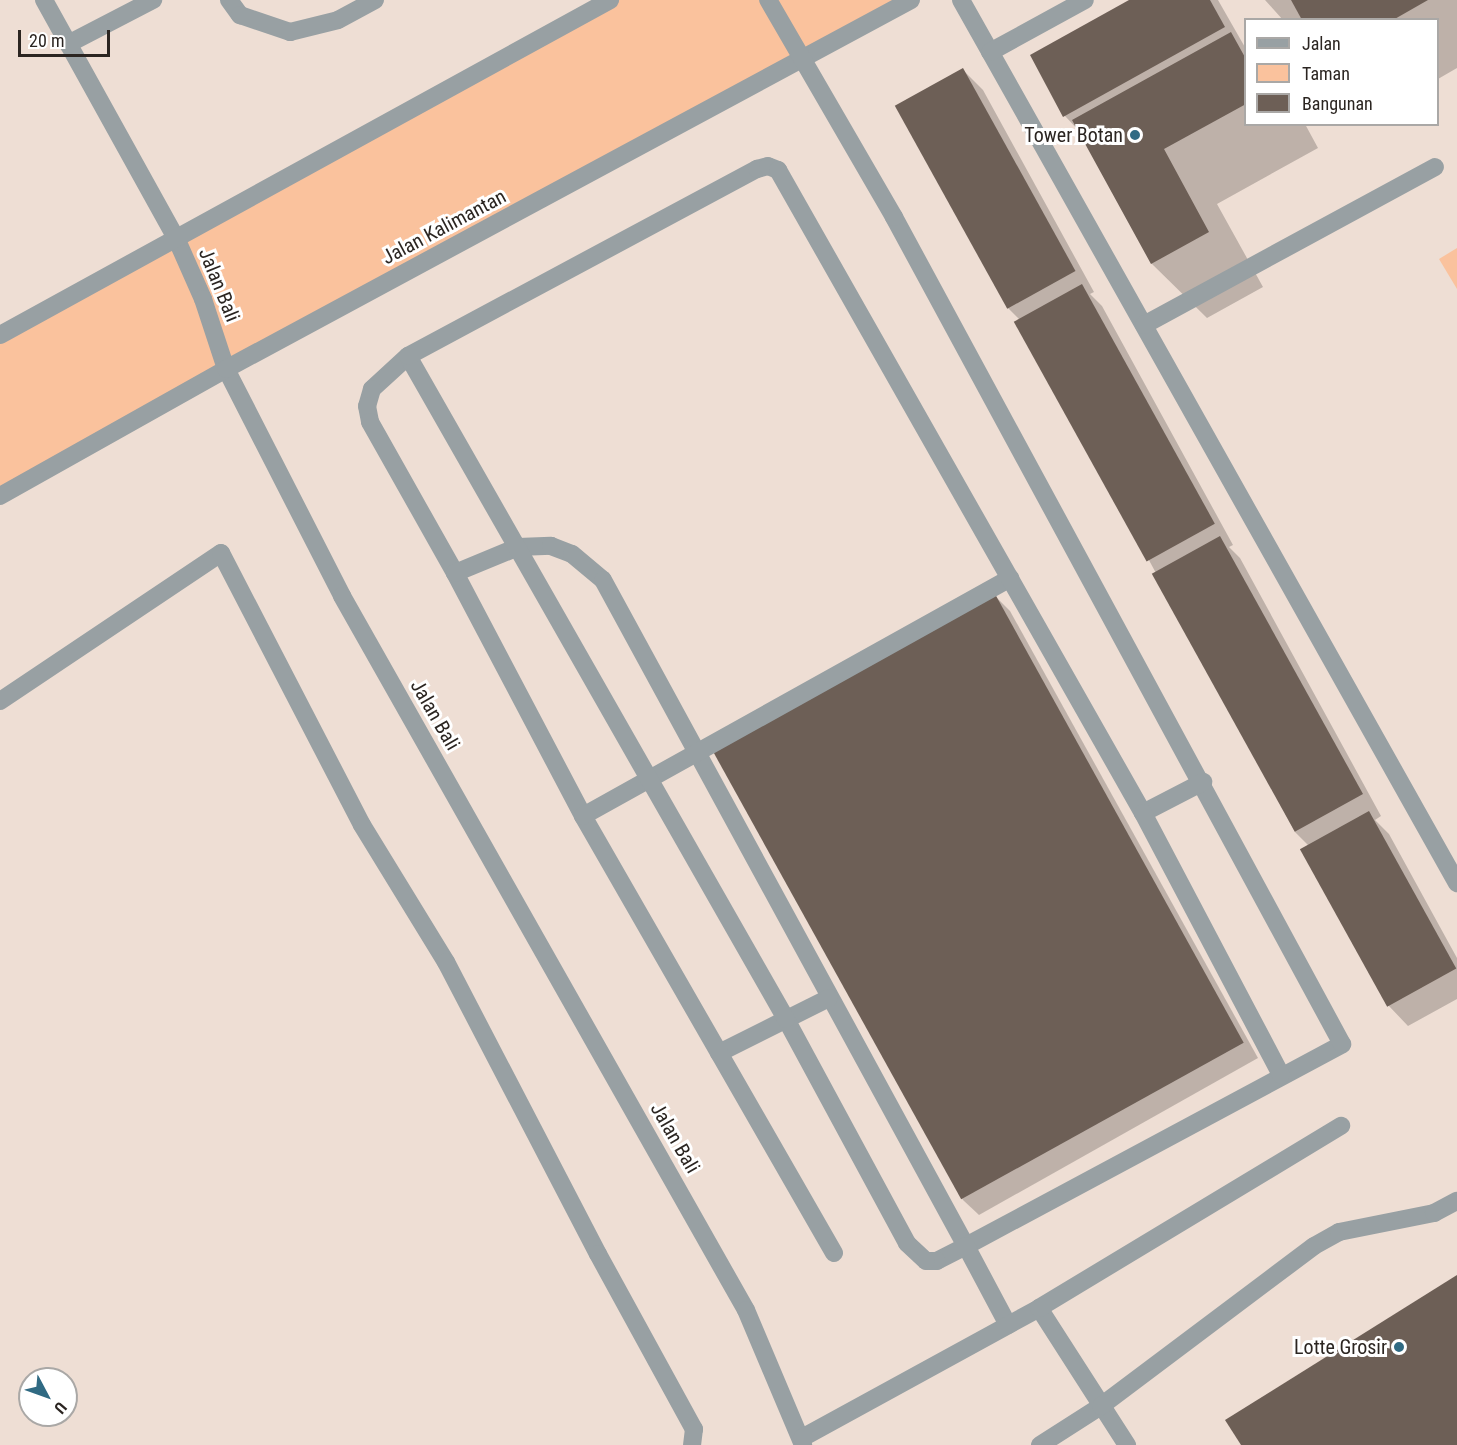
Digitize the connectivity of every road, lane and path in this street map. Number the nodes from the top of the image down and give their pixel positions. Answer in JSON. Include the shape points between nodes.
{"nodes":[{"id":1,"x":44,"y":0,"type":"edge"},
{"id":2,"x":153,"y":0,"type":"edge"},
{"id":3,"x":229,"y":0,"type":"edge"},
{"id":4,"x":375,"y":0,"type":"edge"},
{"id":5,"x":610,"y":0,"type":"edge"},
{"id":6,"x":768,"y":0,"type":"edge"},
{"id":7,"x":911,"y":0,"type":"edge"},
{"id":8,"x":961,"y":0,"type":"edge"},
{"id":9,"x":1085,"y":0,"type":"edge"},
{"id":10,"x":68,"y":44,"type":"junction"},
{"id":11,"x":990,"y":52,"type":"junction"},
{"id":12,"x":801,"y":60,"type":"junction"},
{"id":13,"x":1435,"y":167,"type":"dead end"},
{"id":14,"x":176,"y":238,"type":"junction"},
{"id":15,"x":1144,"y":325,"type":"junction"},
{"id":16,"x":0,"y":335,"type":"edge"},
{"id":17,"x":408,"y":356,"type":"junction"},
{"id":18,"x":226,"y":369,"type":"junction"},
{"id":19,"x":0,"y":496,"type":"edge"},
{"id":20,"x":518,"y":547,"type":"junction"},
{"id":21,"x":455,"y":573,"type":"junction"},
{"id":22,"x":1010,"y":578,"type":"junction"},
{"id":23,"x":0,"y":700,"type":"edge"},
{"id":24,"x":698,"y":750,"type":"junction"},
{"id":25,"x":650,"y":777,"type":"junction"},
{"id":26,"x":1203,"y":782,"type":"junction"},
{"id":27,"x":1143,"y":813,"type":"junction"},
{"id":28,"x":583,"y":816,"type":"junction"},
{"id":29,"x":1457,"y":883,"type":"edge"},
{"id":30,"x":829,"y":998,"type":"junction"},
{"id":31,"x":786,"y":1019,"type":"junction"},
{"id":32,"x":719,"y":1053,"type":"junction"},
{"id":33,"x":1281,"y":1075,"type":"junction"},
{"id":34,"x":1341,"y":1126,"type":"dead end"},
{"id":35,"x":1457,"y":1201,"type":"edge"},
{"id":36,"x":966,"y":1246,"type":"junction"},
{"id":37,"x":834,"y":1253,"type":"dead end"},
{"id":38,"x":1039,"y":1308,"type":"junction"},
{"id":39,"x":1008,"y":1324,"type":"junction"},
{"id":40,"x":1101,"y":1406,"type":"junction"},
{"id":41,"x":802,"y":1442,"type":"edge"},
{"id":42,"x":692,"y":1445,"type":"edge"},
{"id":43,"x":1040,"y":1445,"type":"edge"},
{"id":44,"x":1127,"y":1445,"type":"edge"}],
"edges":[{"from":1,"to":10,"type":"street","name":"Jalan Bali"},
{"from":2,"to":10,"type":"street"},
{"from":3,"to":4,"type":"street","via":[[240,15],[290,32],[338,20]]},
{"from":5,"to":14,"type":"street"},
{"from":6,"to":12,"type":"street"},
{"from":7,"to":12,"type":"street","name":"Jalan Kalimantan"},
{"from":8,"to":11,"type":"street"},
{"from":9,"to":11,"type":"street"},
{"from":10,"to":14,"type":"street","name":"Jalan Bali"},
{"from":11,"to":15,"type":"street"},
{"from":12,"to":18,"type":"street","name":"Jalan Kalimantan"},
{"from":12,"to":26,"type":"street","via":[[894,217]]},
{"from":13,"to":15,"type":"street"},
{"from":14,"to":16,"type":"street"},
{"from":14,"to":18,"type":"street","name":"Jalan Bali","via":[[203,299]]},
{"from":15,"to":29,"type":"street"},
{"from":17,"to":20,"type":"street"},
{"from":17,"to":21,"type":"street","via":[[372,389],[367,406],[370,422]]},
{"from":17,"to":22,"type":"street","via":[[768,166],[786,178]]},
{"from":18,"to":19,"type":"street","name":"Jalan Kalimantan"},
{"from":18,"to":41,"type":"street","name":"Jalan Bali","via":[[342,596],[746,1310]]},
{"from":20,"to":21,"type":"street"},
{"from":20,"to":24,"type":"street","via":[[551,546],[572,554],[603,580]]},
{"from":20,"to":25,"type":"street"},
{"from":21,"to":28,"type":"street"},
{"from":22,"to":24,"type":"street"},
{"from":22,"to":27,"type":"street"},
{"from":23,"to":42,"type":"street","via":[[221,553],[362,825],[446,962],[597,1254],[694,1429]]},
{"from":24,"to":25,"type":"street"},
{"from":24,"to":30,"type":"street"},
{"from":25,"to":28,"type":"street"},
{"from":25,"to":31,"type":"street"},
{"from":26,"to":27,"type":"street"},
{"from":26,"to":33,"type":"street","via":[[1342,1044]]},
{"from":27,"to":33,"type":"street"},
{"from":28,"to":32,"type":"street"},
{"from":30,"to":31,"type":"street"},
{"from":30,"to":36,"type":"street"},
{"from":31,"to":32,"type":"street"},
{"from":31,"to":36,"type":"street","via":[[915,1254],[937,1261]]},
{"from":32,"to":37,"type":"street"},
{"from":33,"to":36,"type":"street"},
{"from":34,"to":38,"type":"street"},
{"from":35,"to":40,"type":"street","via":[[1413,1219],[1362,1225],[1314,1246]]},
{"from":36,"to":39,"type":"street"},
{"from":38,"to":39,"type":"street"},
{"from":38,"to":40,"type":"street"},
{"from":39,"to":41,"type":"street"},
{"from":40,"to":43,"type":"street"},
{"from":40,"to":44,"type":"street"}]}
